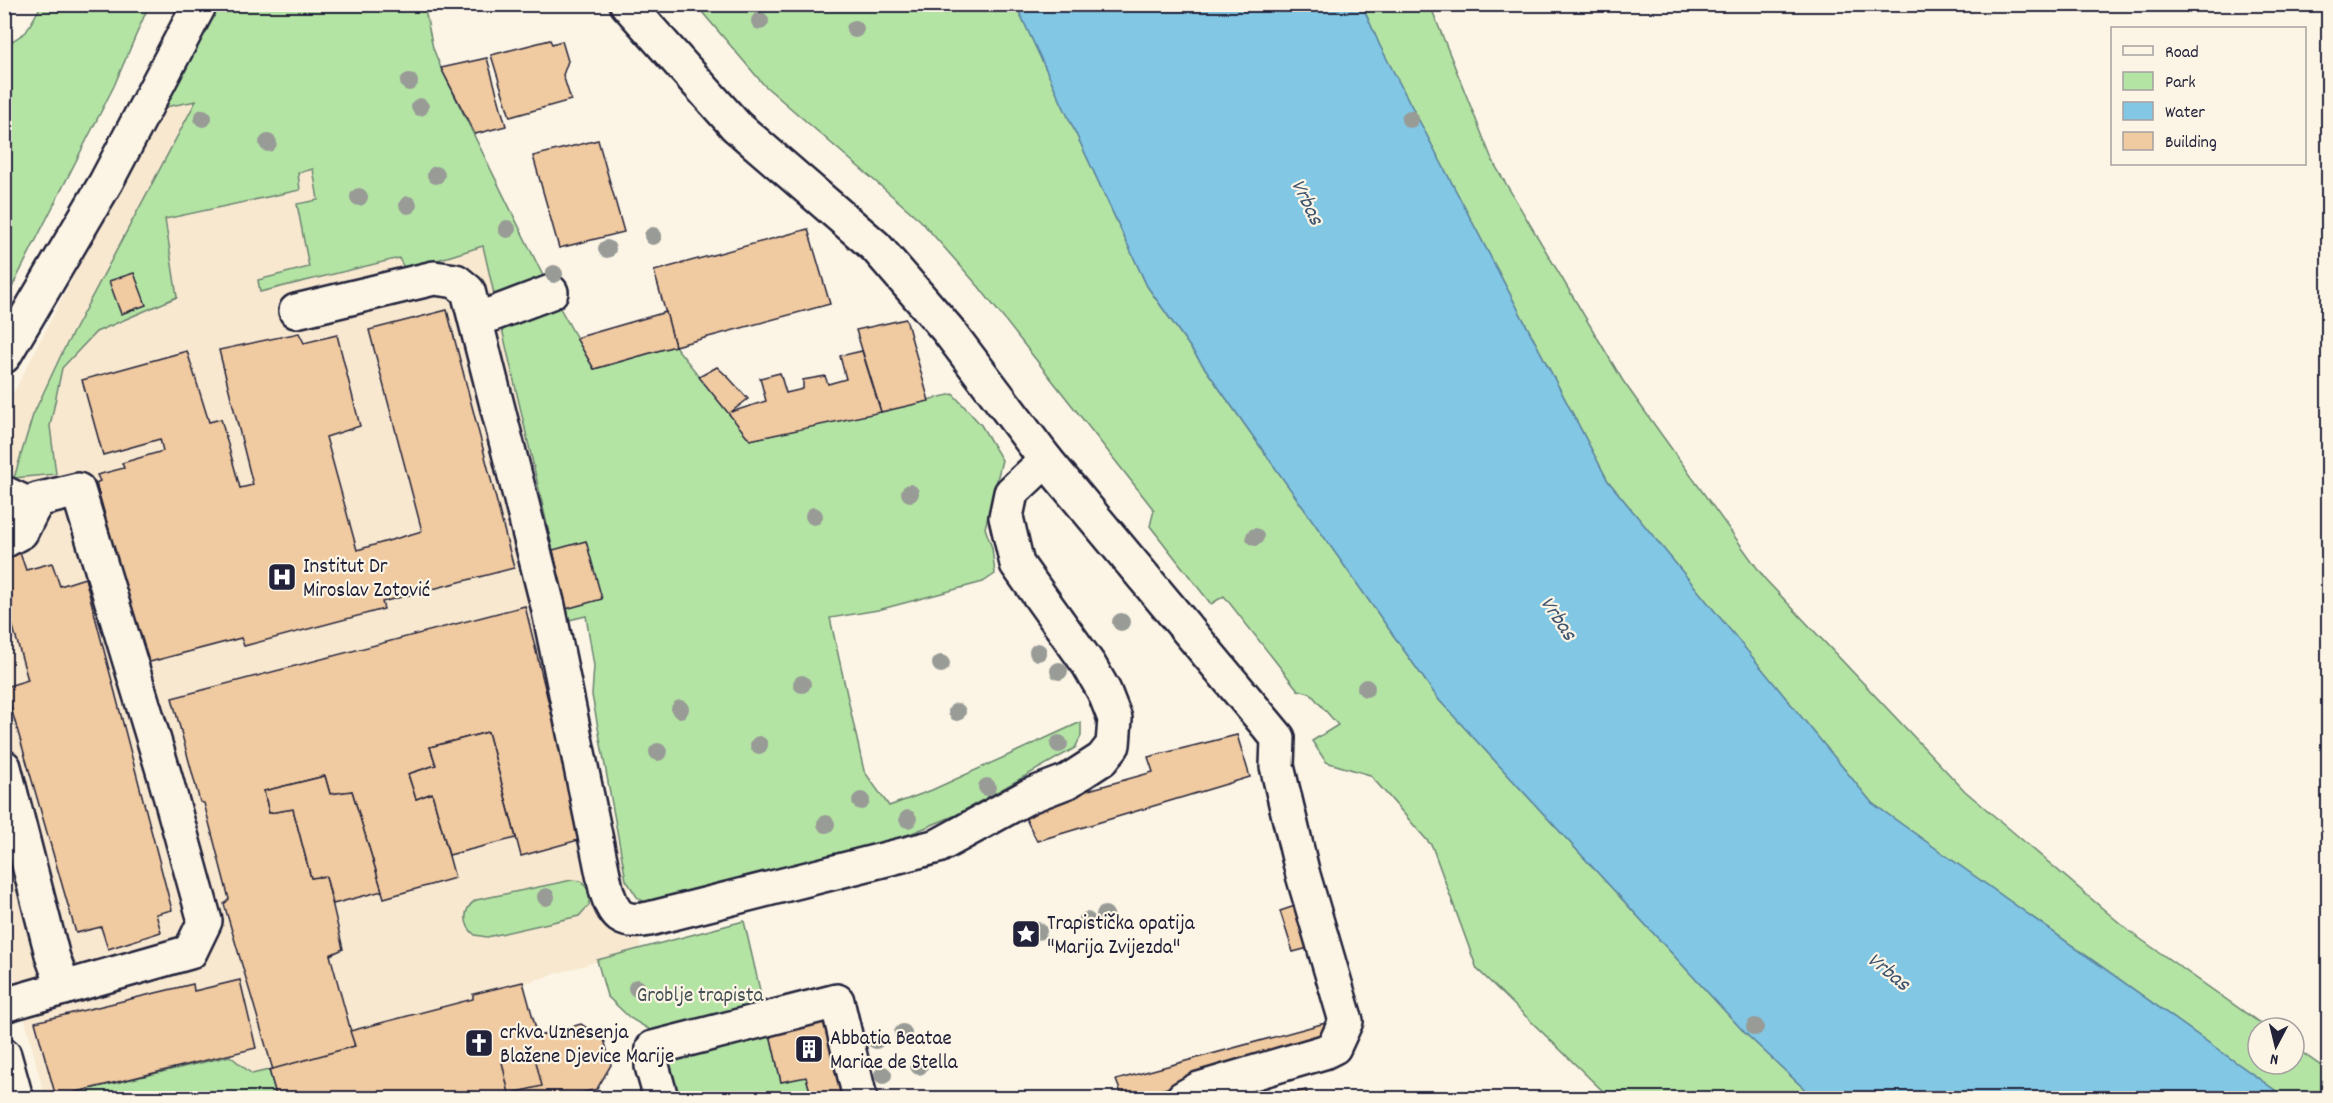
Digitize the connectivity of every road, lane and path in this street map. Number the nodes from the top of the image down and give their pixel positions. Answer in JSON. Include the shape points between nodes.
{"nodes":[{"id":1,"x":200,"y":4,"type":"edge"},
{"id":2,"x":627,"y":4,"type":"edge"},
{"id":3,"x":551,"y":291,"type":"dead end"},
{"id":4,"x":296,"y":311,"type":"dead end"},
{"id":5,"x":477,"y":320,"type":"junction"},
{"id":6,"x":4,"y":356,"type":"edge"},
{"id":7,"x":1046,"y":459,"type":"junction"},
{"id":8,"x":4,"y":493,"type":"edge"},
{"id":9,"x":34,"y":507,"type":"junction"},
{"id":10,"x":4,"y":541,"type":"edge"},
{"id":11,"x":4,"y":767,"type":"edge"},
{"id":12,"x":64,"y":988,"type":"junction"},
{"id":13,"x":4,"y":1005,"type":"edge"},
{"id":14,"x":4,"y":1055,"type":"edge"},
{"id":15,"x":16,"y":1098,"type":"edge"},
{"id":16,"x":661,"y":1098,"type":"edge"},
{"id":17,"x":860,"y":1098,"type":"edge"},
{"id":18,"x":1183,"y":1098,"type":"edge"}],
"edges":[{"from":1,"to":6,"type":"street","via":[[106,182]]},
{"from":2,"to":7,"type":"street","via":[[736,126],[876,247],[947,329]]},
{"from":3,"to":5,"type":"street"},
{"from":4,"to":5,"type":"street","via":[[434,278],[456,281],[468,291]]},
{"from":5,"to":7,"type":"street","via":[[548,606],[606,889],[612,907],[623,919],[649,919],[938,846],[1029,796],[1068,781],[1102,759],[1113,745],[1115,719],[1104,691],[1017,564],[1006,517],[1011,493]]},
{"from":7,"to":18,"type":"street","via":[[1278,738],[1277,766],[1303,874],[1346,1020],[1334,1047],[1324,1052],[1199,1089]]},
{"from":8,"to":9,"type":"street"},
{"from":9,"to":10,"type":"street","via":[[21,532]]},
{"from":9,"to":12,"type":"street","via":[[37,500],[78,490],[205,921],[190,952]]},
{"from":11,"to":12,"type":"street"},
{"from":12,"to":13,"type":"street"},
{"from":14,"to":15,"type":"street"},
{"from":16,"to":17,"type":"street","via":[[652,1066],[653,1048],[837,1001]]}]}
